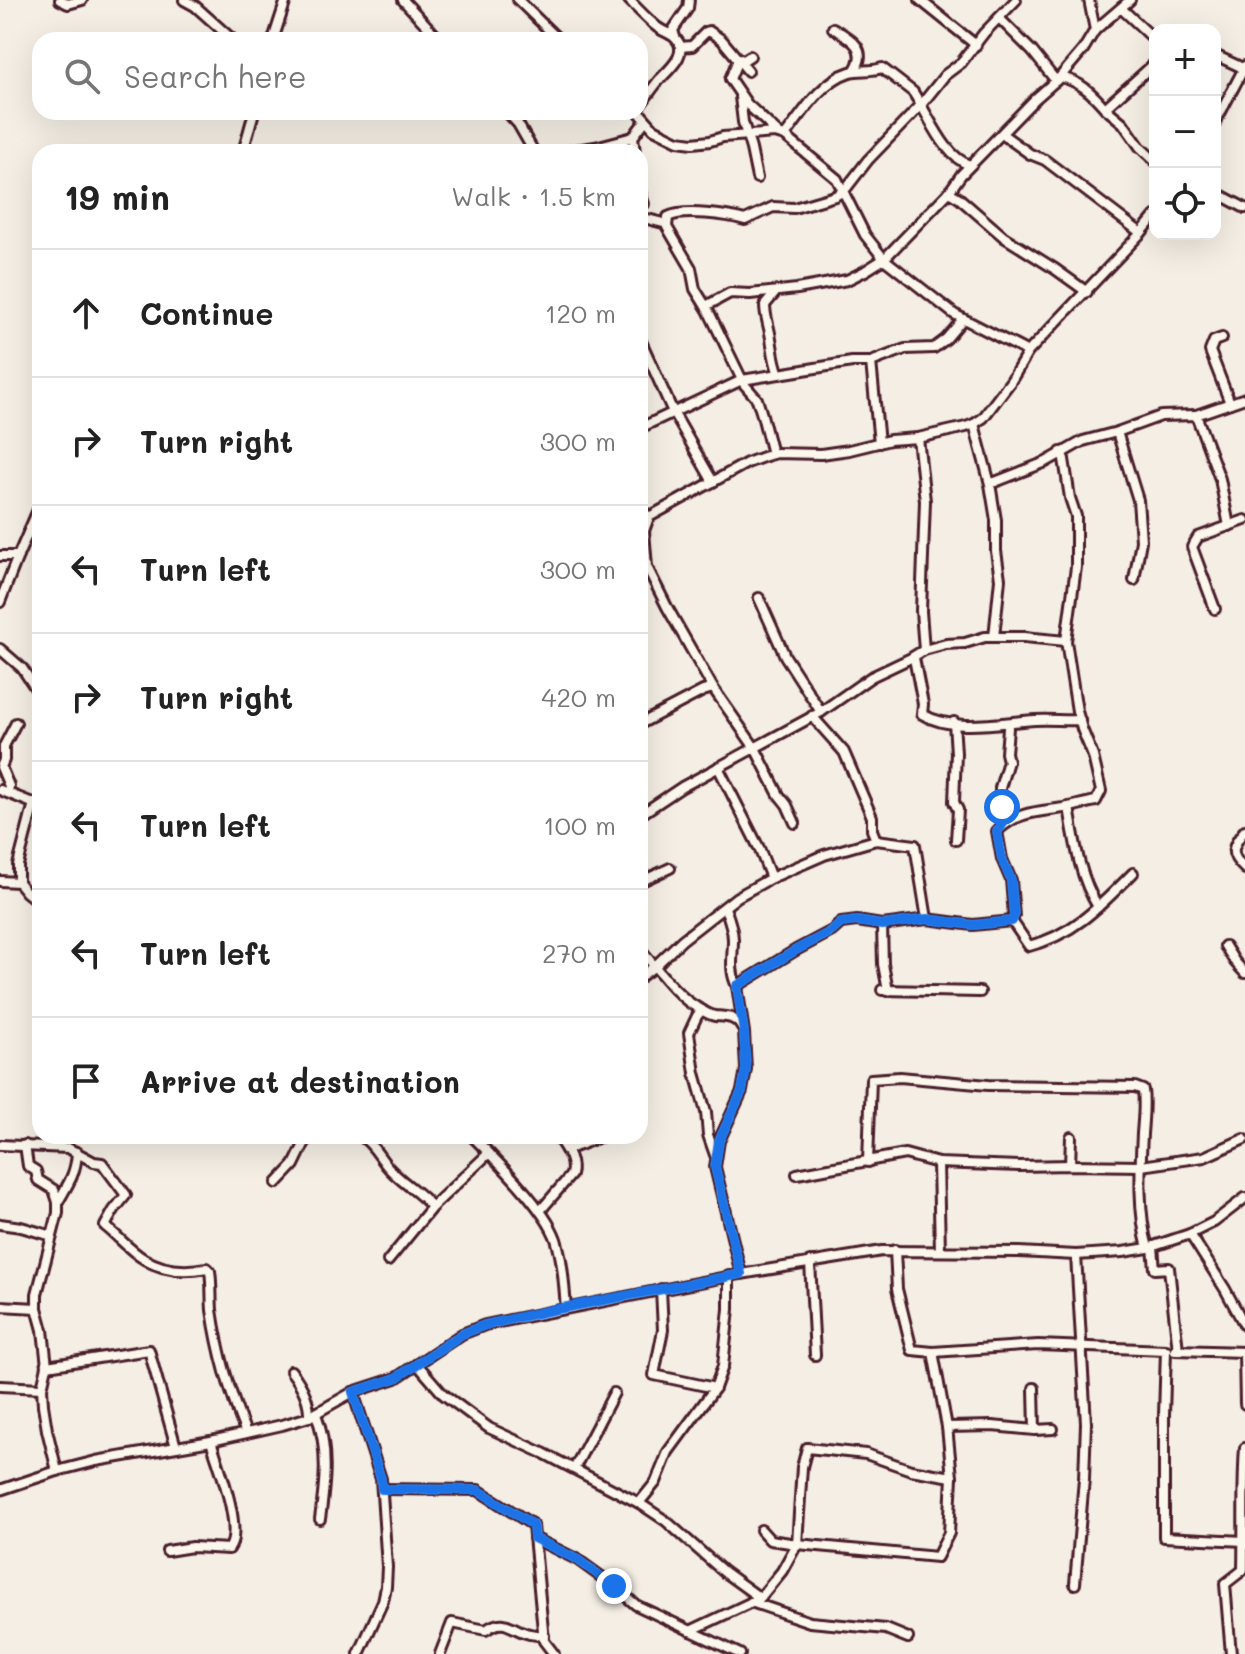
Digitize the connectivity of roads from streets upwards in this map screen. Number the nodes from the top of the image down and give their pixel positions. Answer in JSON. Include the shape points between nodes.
{"nodes":[{"id":1,"x":60,"y":0,"type":"edge"},
{"id":2,"x":82,"y":0,"type":"edge"},
{"id":3,"x":184,"y":0,"type":"edge"},
{"id":4,"x":286,"y":0,"type":"edge"},
{"id":5,"x":403,"y":0,"type":"edge"},
{"id":6,"x":518,"y":0,"type":"edge"},
{"id":7,"x":629,"y":0,"type":"edge"},
{"id":8,"x":689,"y":0,"type":"edge"},
{"id":9,"x":920,"y":0,"type":"edge"},
{"id":10,"x":1016,"y":0,"type":"edge"},
{"id":11,"x":1089,"y":0,"type":"edge"},
{"id":12,"x":1130,"y":0,"type":"edge"},
{"id":13,"x":198,"y":3,"type":"edge"},
{"id":14,"x":1121,"y":8,"type":"junction"},
{"id":15,"x":999,"y":18,"type":"junction"},
{"id":16,"x":833,"y":28,"type":"dead end"},
{"id":17,"x":1095,"y":30,"type":"junction"},
{"id":18,"x":225,"y":32,"type":"edge"},
{"id":19,"x":276,"y":32,"type":"edge"},
{"id":20,"x":433,"y":32,"type":"edge"},
{"id":21,"x":551,"y":32,"type":"edge"},
{"id":22,"x":1149,"y":34,"type":"edge"},
{"id":23,"x":678,"y":42,"type":"junction"},
{"id":24,"x":976,"y":45,"type":"junction"},
{"id":25,"x":750,"y":56,"type":"dead end"},
{"id":26,"x":737,"y":58,"type":"junction"},
{"id":27,"x":1221,"y":58,"type":"edge"},
{"id":28,"x":1149,"y":68,"type":"edge"},
{"id":29,"x":1245,"y":68,"type":"edge"},
{"id":30,"x":748,"y":71,"type":"dead end"},
{"id":31,"x":854,"y":71,"type":"junction"},
{"id":32,"x":1058,"y":79,"type":"junction"},
{"id":33,"x":648,"y":95,"type":"edge"},
{"id":34,"x":740,"y":96,"type":"junction"},
{"id":35,"x":921,"y":105,"type":"junction"},
{"id":36,"x":1105,"y":108,"type":"junction"},
{"id":37,"x":1221,"y":112,"type":"edge"},
{"id":38,"x":252,"y":120,"type":"edge"},
{"id":39,"x":514,"y":120,"type":"edge"},
{"id":40,"x":645,"y":121,"type":"joint"},
{"id":41,"x":781,"y":134,"type":"junction"},
{"id":42,"x":1002,"y":134,"type":"junction"},
{"id":43,"x":748,"y":135,"type":"junction"},
{"id":44,"x":633,"y":137,"type":"junction"},
{"id":45,"x":245,"y":144,"type":"edge"},
{"id":46,"x":529,"y":144,"type":"edge"},
{"id":47,"x":606,"y":144,"type":"edge"},
{"id":48,"x":634,"y":144,"type":"edge"},
{"id":49,"x":1149,"y":155,"type":"edge"},
{"id":50,"x":970,"y":165,"type":"junction"},
{"id":51,"x":757,"y":178,"type":"dead end"},
{"id":52,"x":844,"y":191,"type":"junction"},
{"id":53,"x":949,"y":192,"type":"junction"},
{"id":54,"x":1221,"y":195,"type":"edge"},
{"id":55,"x":1245,"y":208,"type":"edge"},
{"id":56,"x":648,"y":219,"type":"edge"},
{"id":57,"x":1149,"y":223,"type":"edge"},
{"id":58,"x":667,"y":224,"type":"junction"},
{"id":59,"x":1141,"y":233,"type":"junction"},
{"id":60,"x":884,"y":259,"type":"junction"},
{"id":61,"x":776,"y":291,"type":"junction"},
{"id":62,"x":1087,"y":292,"type":"junction"},
{"id":63,"x":706,"y":306,"type":"junction"},
{"id":64,"x":963,"y":319,"type":"junction"},
{"id":65,"x":1222,"y":338,"type":"dead end"},
{"id":66,"x":1028,"y":352,"type":"junction"},
{"id":67,"x":648,"y":356,"type":"edge"},
{"id":68,"x":871,"y":362,"type":"junction"},
{"id":69,"x":779,"y":374,"type":"junction"},
{"id":70,"x":742,"y":380,"type":"junction"},
{"id":71,"x":1245,"y":398,"type":"edge"},
{"id":72,"x":1230,"y":403,"type":"junction"},
{"id":73,"x":674,"y":413,"type":"junction"},
{"id":74,"x":1196,"y":415,"type":"junction"},
{"id":75,"x":648,"y":424,"type":"edge"},
{"id":76,"x":974,"y":424,"type":"junction"},
{"id":77,"x":1117,"y":432,"type":"junction"},
{"id":78,"x":918,"y":438,"type":"junction"},
{"id":79,"x":879,"y":443,"type":"junction"},
{"id":80,"x":1061,"y":452,"type":"junction"},
{"id":81,"x":772,"y":454,"type":"junction"},
{"id":82,"x":713,"y":482,"type":"junction"},
{"id":83,"x":990,"y":484,"type":"junction"},
{"id":84,"x":649,"y":517,"type":"edge"},
{"id":85,"x":1245,"y":520,"type":"edge"},
{"id":86,"x":32,"y":524,"type":"edge"},
{"id":87,"x":1229,"y":526,"type":"junction"},
{"id":88,"x":0,"y":556,"type":"edge"},
{"id":89,"x":18,"y":556,"type":"junction"},
{"id":90,"x":648,"y":569,"type":"edge"},
{"id":91,"x":1134,"y":580,"type":"dead end"},
{"id":92,"x":759,"y":598,"type":"dead end"},
{"id":93,"x":0,"y":602,"type":"edge"},
{"id":94,"x":1215,"y":609,"type":"dead end"},
{"id":95,"x":994,"y":637,"type":"junction"},
{"id":96,"x":1066,"y":641,"type":"junction"},
{"id":97,"x":0,"y":649,"type":"edge"},
{"id":98,"x":924,"y":650,"type":"junction"},
{"id":99,"x":914,"y":658,"type":"dead end"},
{"id":100,"x":32,"y":681,"type":"edge"},
{"id":101,"x":713,"y":688,"type":"junction"},
{"id":102,"x":817,"y":714,"type":"junction"},
{"id":103,"x":648,"y":720,"type":"edge"},
{"id":104,"x":1080,"y":720,"type":"junction"},
{"id":105,"x":954,"y":722,"type":"junction"},
{"id":106,"x":16,"y":723,"type":"dead end"},
{"id":107,"x":1008,"y":728,"type":"dead end"},
{"id":108,"x":755,"y":748,"type":"junction"},
{"id":109,"x":718,"y":767,"type":"junction"},
{"id":110,"x":4,"y":792,"type":"edge"},
{"id":111,"x":32,"y":802,"type":"edge"},
{"id":112,"x":1002,"y":806,"type":"junction"},
{"id":113,"x":1069,"y":807,"type":"junction"},
{"id":114,"x":648,"y":810,"type":"edge"},
{"id":115,"x":1019,"y":817,"type":"junction"},
{"id":116,"x":32,"y":820,"type":"edge"},
{"id":117,"x":795,"y":823,"type":"dead end"},
{"id":118,"x":1001,"y":827,"type":"junction"},
{"id":119,"x":1245,"y":830,"type":"edge"},
{"id":120,"x":876,"y":840,"type":"junction"},
{"id":121,"x":956,"y":840,"type":"dead end"},
{"id":122,"x":670,"y":868,"type":"dead end"},
{"id":123,"x":1245,"y":869,"type":"edge"},
{"id":124,"x":1133,"y":873,"type":"dead end"},
{"id":125,"x":648,"y":878,"type":"edge"},
{"id":126,"x":771,"y":878,"type":"junction"},
{"id":127,"x":0,"y":881,"type":"edge"},
{"id":128,"x":18,"y":882,"type":"junction"},
{"id":129,"x":32,"y":897,"type":"edge"},
{"id":130,"x":1098,"y":907,"type":"junction"},
{"id":131,"x":725,"y":908,"type":"junction"},
{"id":132,"x":927,"y":919,"type":"junction"},
{"id":133,"x":1012,"y":921,"type":"junction"},
{"id":134,"x":882,"y":925,"type":"junction"},
{"id":135,"x":1225,"y":946,"type":"dead end"},
{"id":136,"x":648,"y":958,"type":"edge"},
{"id":137,"x":655,"y":966,"type":"junction"},
{"id":138,"x":648,"y":971,"type":"edge"},
{"id":139,"x":1245,"y":973,"type":"edge"},
{"id":140,"x":737,"y":986,"type":"junction"},
{"id":141,"x":980,"y":992,"type":"dead end"},
{"id":142,"x":702,"y":1010,"type":"junction"},
{"id":143,"x":744,"y":1032,"type":"junction"},
{"id":144,"x":1071,"y":1137,"type":"dead end"},
{"id":145,"x":1244,"y":1139,"type":"edge"},
{"id":146,"x":304,"y":1144,"type":"edge"},
{"id":147,"x":371,"y":1144,"type":"edge"},
{"id":148,"x":485,"y":1144,"type":"edge"},
{"id":149,"x":562,"y":1144,"type":"edge"},
{"id":150,"x":582,"y":1144,"type":"edge"},
{"id":151,"x":0,"y":1145,"type":"edge"},
{"id":152,"x":25,"y":1145,"type":"junction"},
{"id":153,"x":566,"y":1150,"type":"junction"},
{"id":154,"x":77,"y":1152,"type":"junction"},
{"id":155,"x":489,"y":1153,"type":"junction"},
{"id":156,"x":715,"y":1156,"type":"junction"},
{"id":157,"x":868,"y":1162,"type":"junction"},
{"id":158,"x":938,"y":1163,"type":"junction"},
{"id":159,"x":1070,"y":1165,"type":"junction"},
{"id":160,"x":1141,"y":1166,"type":"junction"},
{"id":161,"x":797,"y":1174,"type":"dead end"},
{"id":162,"x":277,"y":1183,"type":"dead end"},
{"id":163,"x":1245,"y":1198,"type":"edge"},
{"id":164,"x":58,"y":1202,"type":"junction"},
{"id":165,"x":432,"y":1207,"type":"junction"},
{"id":166,"x":540,"y":1211,"type":"junction"},
{"id":167,"x":0,"y":1224,"type":"edge"},
{"id":168,"x":1190,"y":1234,"type":"junction"},
{"id":169,"x":52,"y":1236,"type":"junction"},
{"id":170,"x":1150,"y":1248,"type":"junction"},
{"id":171,"x":895,"y":1250,"type":"junction"},
{"id":172,"x":940,"y":1251,"type":"junction"},
{"id":173,"x":1076,"y":1255,"type":"junction"},
{"id":174,"x":388,"y":1261,"type":"dead end"},
{"id":175,"x":810,"y":1262,"type":"junction"},
{"id":176,"x":741,"y":1274,"type":"junction"},
{"id":177,"x":729,"y":1276,"type":"junction"},
{"id":178,"x":661,"y":1289,"type":"junction"},
{"id":179,"x":0,"y":1306,"type":"edge"},
{"id":180,"x":37,"y":1308,"type":"junction"},
{"id":181,"x":566,"y":1308,"type":"junction"},
{"id":182,"x":1245,"y":1326,"type":"edge"},
{"id":183,"x":1083,"y":1347,"type":"junction"},
{"id":184,"x":1166,"y":1350,"type":"junction"},
{"id":185,"x":1178,"y":1350,"type":"junction"},
{"id":186,"x":933,"y":1352,"type":"junction"},
{"id":187,"x":1245,"y":1352,"type":"edge"},
{"id":188,"x":815,"y":1355,"type":"dead end"},
{"id":189,"x":417,"y":1364,"type":"junction"},
{"id":190,"x":47,"y":1366,"type":"junction"},
{"id":191,"x":291,"y":1371,"type":"dead end"},
{"id":192,"x":0,"y":1386,"type":"edge"},
{"id":193,"x":42,"y":1388,"type":"junction"},
{"id":194,"x":715,"y":1388,"type":"junction"},
{"id":195,"x":1034,"y":1388,"type":"dead end"},
{"id":196,"x":353,"y":1392,"type":"junction"},
{"id":197,"x":614,"y":1393,"type":"dead end"},
{"id":198,"x":1245,"y":1404,"type":"edge"},
{"id":199,"x":313,"y":1415,"type":"junction"},
{"id":200,"x":947,"y":1427,"type":"junction"},
{"id":201,"x":1053,"y":1429,"type":"dead end"},
{"id":202,"x":1035,"y":1430,"type":"junction"},
{"id":203,"x":246,"y":1433,"type":"junction"},
{"id":204,"x":211,"y":1441,"type":"junction"},
{"id":205,"x":176,"y":1447,"type":"junction"},
{"id":206,"x":1245,"y":1448,"type":"edge"},
{"id":207,"x":574,"y":1469,"type":"junction"},
{"id":208,"x":57,"y":1471,"type":"junction"},
{"id":209,"x":952,"y":1477,"type":"junction"},
{"id":210,"x":382,"y":1489,"type":"junction"},
{"id":211,"x":0,"y":1490,"type":"edge"},
{"id":212,"x":1244,"y":1492,"type":"edge"},
{"id":213,"x":639,"y":1503,"type":"junction"},
{"id":214,"x":320,"y":1519,"type":"dead end"},
{"id":215,"x":761,"y":1530,"type":"dead end"},
{"id":216,"x":534,"y":1538,"type":"junction"},
{"id":217,"x":1244,"y":1541,"type":"edge"},
{"id":218,"x":797,"y":1544,"type":"junction"},
{"id":219,"x":167,"y":1551,"type":"dead end"},
{"id":220,"x":1075,"y":1584,"type":"dead end"},
{"id":221,"x":756,"y":1600,"type":"junction"},
{"id":222,"x":690,"y":1631,"type":"junction"},
{"id":223,"x":544,"y":1636,"type":"junction"},
{"id":224,"x":908,"y":1638,"type":"dead end"},
{"id":225,"x":359,"y":1654,"type":"edge"},
{"id":226,"x":440,"y":1654,"type":"edge"},
{"id":227,"x":554,"y":1654,"type":"edge"},
{"id":228,"x":740,"y":1654,"type":"edge"},
{"id":229,"x":1231,"y":1654,"type":"edge"}],
"edges":[{"from":1,"to":2,"type":"street"},
{"from":3,"to":13,"type":"street"},
{"from":4,"to":19,"type":"street"},
{"from":5,"to":20,"type":"street"},
{"from":6,"to":21,"type":"street"},
{"from":7,"to":23,"type":"street"},
{"from":8,"to":23,"type":"street","via":[[673,30]]},
{"from":9,"to":24,"type":"street"},
{"from":10,"to":15,"type":"street"},
{"from":11,"to":17,"type":"street"},
{"from":12,"to":14,"type":"street"},
{"from":13,"to":18,"type":"street"},
{"from":14,"to":17,"type":"street"},
{"from":14,"to":22,"type":"street"},
{"from":15,"to":24,"type":"street"},
{"from":15,"to":32,"type":"street"},
{"from":16,"to":31,"type":"street","via":[[853,39],[860,53]]},
{"from":17,"to":32,"type":"street"},
{"from":23,"to":26,"type":"street","via":[[692,46],[709,31]]},
{"from":23,"to":33,"type":"street","via":[[673,68]]},
{"from":24,"to":35,"type":"street"},
{"from":25,"to":26,"type":"street"},
{"from":26,"to":30,"type":"street"},
{"from":26,"to":34,"type":"street","via":[[730,79]]},
{"from":27,"to":29,"type":"street"},
{"from":28,"to":36,"type":"street"},
{"from":29,"to":37,"type":"street"},
{"from":31,"to":35,"type":"street","via":[[882,68]]},
{"from":31,"to":41,"type":"street","via":[[820,92]]},
{"from":32,"to":36,"type":"street","via":[[1082,85]]},
{"from":32,"to":42,"type":"street"},
{"from":34,"to":41,"type":"street"},
{"from":34,"to":43,"type":"street"},
{"from":35,"to":50,"type":"street","via":[[951,152]]},
{"from":35,"to":52,"type":"street"},
{"from":36,"to":49,"type":"street"},
{"from":38,"to":45,"type":"street"},
{"from":39,"to":46,"type":"street"},
{"from":40,"to":43,"type":"street","via":[[678,141]]},
{"from":40,"to":44,"type":"street"},
{"from":41,"to":43,"type":"street"},
{"from":41,"to":52,"type":"street","via":[[831,173]]},
{"from":42,"to":50,"type":"street"},
{"from":42,"to":59,"type":"street"},
{"from":43,"to":51,"type":"street"},
{"from":44,"to":47,"type":"street"},
{"from":44,"to":48,"type":"street"},
{"from":50,"to":53,"type":"street"},
{"from":52,"to":58,"type":"street","via":[[794,208],[773,207],[745,220],[674,214]]},
{"from":52,"to":60,"type":"street","via":[[865,235]]},
{"from":53,"to":60,"type":"street"},
{"from":53,"to":62,"type":"street","via":[[1004,237]]},
{"from":54,"to":55,"type":"street"},
{"from":56,"to":58,"type":"street"},
{"from":57,"to":59,"type":"street"},
{"from":58,"to":63,"type":"street"},
{"from":59,"to":62,"type":"street"},
{"from":60,"to":61,"type":"street","via":[[847,280]]},
{"from":60,"to":64,"type":"street"},
{"from":61,"to":63,"type":"street","via":[[730,293]]},
{"from":61,"to":69,"type":"street","via":[[765,305],[765,318]]},
{"from":62,"to":66,"type":"street"},
{"from":63,"to":70,"type":"street"},
{"from":64,"to":66,"type":"street"},
{"from":64,"to":68,"type":"street","via":[[934,348],[905,349]]},
{"from":65,"to":72,"type":"street","via":[[1210,351]]},
{"from":66,"to":76,"type":"street"},
{"from":67,"to":73,"type":"street"},
{"from":68,"to":69,"type":"street"},
{"from":68,"to":79,"type":"street"},
{"from":69,"to":70,"type":"street"},
{"from":70,"to":73,"type":"street"},
{"from":70,"to":81,"type":"street","via":[[757,399]]},
{"from":71,"to":72,"type":"street"},
{"from":72,"to":74,"type":"street"},
{"from":73,"to":75,"type":"street"},
{"from":73,"to":82,"type":"street"},
{"from":74,"to":77,"type":"street","via":[[1161,416]]},
{"from":74,"to":87,"type":"street","via":[[1220,479]]},
{"from":76,"to":78,"type":"street"},
{"from":76,"to":83,"type":"street"},
{"from":77,"to":80,"type":"street"},
{"from":77,"to":91,"type":"street","via":[[1138,500],[1141,541]]},
{"from":78,"to":79,"type":"street"},
{"from":78,"to":98,"type":"street","via":[[925,501]]},
{"from":79,"to":81,"type":"street","via":[[821,454]]},
{"from":80,"to":83,"type":"street"},
{"from":80,"to":96,"type":"street","via":[[1076,516],[1076,567]]},
{"from":81,"to":82,"type":"street"},
{"from":82,"to":84,"type":"street"},
{"from":83,"to":95,"type":"street","via":[[1000,579]]},
{"from":85,"to":87,"type":"street"},
{"from":86,"to":89,"type":"street"},
{"from":87,"to":94,"type":"street","via":[[1198,537],[1192,547]]},
{"from":88,"to":89,"type":"street"},
{"from":89,"to":93,"type":"street"},
{"from":90,"to":101,"type":"street"},
{"from":92,"to":102,"type":"street"},
{"from":95,"to":96,"type":"street"},
{"from":95,"to":98,"type":"street"},
{"from":96,"to":104,"type":"street"},
{"from":97,"to":100,"type":"street"},
{"from":98,"to":102,"type":"street","via":[[871,677]]},
{"from":99,"to":105,"type":"street","via":[[922,714]]},
{"from":101,"to":103,"type":"street"},
{"from":101,"to":108,"type":"street"},
{"from":102,"to":108,"type":"street"},
{"from":102,"to":120,"type":"street","via":[[844,752],[872,817]]},
{"from":104,"to":105,"type":"street"},
{"from":104,"to":113,"type":"street","via":[[1101,791],[1096,801]]},
{"from":105,"to":121,"type":"street"},
{"from":106,"to":110,"type":"street","via":[[4,746],[1,767],[9,786]]},
{"from":107,"to":112,"type":"street"},
{"from":108,"to":109,"type":"street"},
{"from":108,"to":117,"type":"street"},
{"from":109,"to":114,"type":"street"},
{"from":109,"to":126,"type":"street"},
{"from":110,"to":111,"type":"street"},
{"from":112,"to":115,"type":"street"},
{"from":112,"to":118,"type":"street"},
{"from":113,"to":115,"type":"street"},
{"from":113,"to":130,"type":"street","via":[[1080,869]]},
{"from":115,"to":118,"type":"street"},
{"from":116,"to":128,"type":"street"},
{"from":118,"to":133,"type":"street","via":[[997,831],[1011,880]]},
{"from":119,"to":123,"type":"street","via":[[1233,854]]},
{"from":120,"to":126,"type":"street"},
{"from":120,"to":132,"type":"street","via":[[915,845]]},
{"from":122,"to":125,"type":"street"},
{"from":124,"to":130,"type":"street"},
{"from":126,"to":131,"type":"street"},
{"from":127,"to":128,"type":"street"},
{"from":128,"to":129,"type":"street"},
{"from":130,"to":133,"type":"street","via":[[1079,924],[1029,946]]},
{"from":131,"to":137,"type":"street"},
{"from":131,"to":140,"type":"street"},
{"from":132,"to":133,"type":"street","via":[[973,925]]},
{"from":132,"to":134,"type":"street"},
{"from":134,"to":140,"type":"street","via":[[841,923]]},
{"from":134,"to":141,"type":"street","via":[[885,990]]},
{"from":135,"to":139,"type":"street"},
{"from":136,"to":137,"type":"street"},
{"from":137,"to":138,"type":"street"},
{"from":137,"to":142,"type":"street","via":[[680,997]]},
{"from":140,"to":143,"type":"street"},
{"from":142,"to":143,"type":"street","via":[[728,1016]]},
{"from":142,"to":156,"type":"street","via":[[689,1033]]},
{"from":143,"to":156,"type":"street","via":[[742,1091]]},
{"from":144,"to":159,"type":"street"},
{"from":145,"to":160,"type":"street","via":[[1204,1157]]},
{"from":146,"to":162,"type":"street"},
{"from":147,"to":165,"type":"street","via":[[388,1168]]},
{"from":148,"to":155,"type":"street"},
{"from":149,"to":153,"type":"street"},
{"from":150,"to":153,"type":"street"},
{"from":151,"to":152,"type":"street"},
{"from":152,"to":154,"type":"street"},
{"from":152,"to":164,"type":"street","via":[[28,1166],[54,1190]]},
{"from":153,"to":166,"type":"street","via":[[571,1175]]},
{"from":154,"to":164,"type":"street","via":[[72,1180]]},
{"from":154,"to":203,"type":"street","via":[[102,1163],[126,1195],[105,1226],[144,1259],[182,1271],[210,1271],[223,1360]]},
{"from":155,"to":165,"type":"street"},
{"from":155,"to":166,"type":"street"},
{"from":156,"to":176,"type":"street"},
{"from":157,"to":158,"type":"street","via":[[905,1154]]},
{"from":157,"to":160,"type":"street","via":[[871,1079],[900,1077],[988,1085],[1135,1087],[1143,1090],[1144,1101]]},
{"from":157,"to":161,"type":"street"},
{"from":158,"to":159,"type":"street"},
{"from":158,"to":172,"type":"street"},
{"from":159,"to":160,"type":"street"},
{"from":160,"to":170,"type":"street","via":[[1142,1227]]},
{"from":163,"to":168,"type":"street"},
{"from":164,"to":169,"type":"street"},
{"from":165,"to":174,"type":"street"},
{"from":166,"to":181,"type":"street","via":[[555,1236]]},
{"from":167,"to":169,"type":"street"},
{"from":168,"to":170,"type":"street"},
{"from":168,"to":182,"type":"street"},
{"from":169,"to":180,"type":"street"},
{"from":170,"to":173,"type":"street"},
{"from":170,"to":185,"type":"street","via":[[1155,1269],[1169,1268]]},
{"from":171,"to":172,"type":"street"},
{"from":171,"to":175,"type":"street"},
{"from":171,"to":186,"type":"street","via":[[897,1289],[912,1350]]},
{"from":172,"to":173,"type":"street"},
{"from":173,"to":183,"type":"street"},
{"from":175,"to":176,"type":"street"},
{"from":175,"to":188,"type":"street"},
{"from":176,"to":177,"type":"street"},
{"from":177,"to":178,"type":"street"},
{"from":177,"to":194,"type":"street","via":[[723,1366]]},
{"from":178,"to":181,"type":"street"},
{"from":178,"to":194,"type":"street","via":[[663,1330],[654,1375]]},
{"from":179,"to":180,"type":"street"},
{"from":180,"to":190,"type":"street"},
{"from":181,"to":189,"type":"street","via":[[485,1325]]},
{"from":183,"to":184,"type":"street"},
{"from":183,"to":186,"type":"street"},
{"from":183,"to":220,"type":"street","via":[[1086,1423]]},
{"from":184,"to":185,"type":"street"},
{"from":184,"to":217,"type":"street","via":[[1164,1537]]},
{"from":185,"to":187,"type":"street"},
{"from":186,"to":200,"type":"street"},
{"from":187,"to":198,"type":"street"},
{"from":189,"to":196,"type":"street","via":[[396,1378]]},
{"from":189,"to":207,"type":"street","via":[[443,1394],[489,1428]]},
{"from":190,"to":193,"type":"street"},
{"from":190,"to":205,"type":"street","via":[[149,1350]]},
{"from":191,"to":199,"type":"street"},
{"from":192,"to":193,"type":"street"},
{"from":193,"to":208,"type":"street"},
{"from":194,"to":213,"type":"street"},
{"from":195,"to":202,"type":"street"},
{"from":196,"to":199,"type":"street"},
{"from":196,"to":210,"type":"street"},
{"from":197,"to":207,"type":"street"},
{"from":199,"to":203,"type":"street"},
{"from":199,"to":214,"type":"street","via":[[323,1431],[326,1462]]},
{"from":200,"to":202,"type":"street"},
{"from":200,"to":209,"type":"street"},
{"from":201,"to":202,"type":"street"},
{"from":203,"to":204,"type":"street"},
{"from":204,"to":205,"type":"street"},
{"from":204,"to":219,"type":"street","via":[[233,1514],[233,1543],[222,1550]]},
{"from":205,"to":208,"type":"street"},
{"from":206,"to":212,"type":"street"},
{"from":207,"to":213,"type":"street"},
{"from":208,"to":211,"type":"street"},
{"from":209,"to":218,"type":"street","via":[[949,1533],[937,1557]]},
{"from":209,"to":218,"type":"street","via":[[866,1454],[807,1448]]},
{"from":210,"to":216,"type":"street","via":[[478,1490],[533,1525]]},
{"from":210,"to":225,"type":"street","via":[[386,1587]]},
{"from":212,"to":217,"type":"street"},
{"from":213,"to":221,"type":"street"},
{"from":215,"to":218,"type":"street","via":[[770,1540]]},
{"from":216,"to":222,"type":"street","via":[[578,1560],[636,1605]]},
{"from":216,"to":223,"type":"street"},
{"from":217,"to":229,"type":"street","via":[[1243,1570],[1225,1584]]},
{"from":218,"to":221,"type":"street"},
{"from":221,"to":222,"type":"street"},
{"from":221,"to":224,"type":"street","via":[[810,1622],[886,1629]]},
{"from":222,"to":228,"type":"street"},
{"from":223,"to":226,"type":"street","via":[[507,1623],[486,1630],[452,1623]]},
{"from":223,"to":227,"type":"street"}]}
